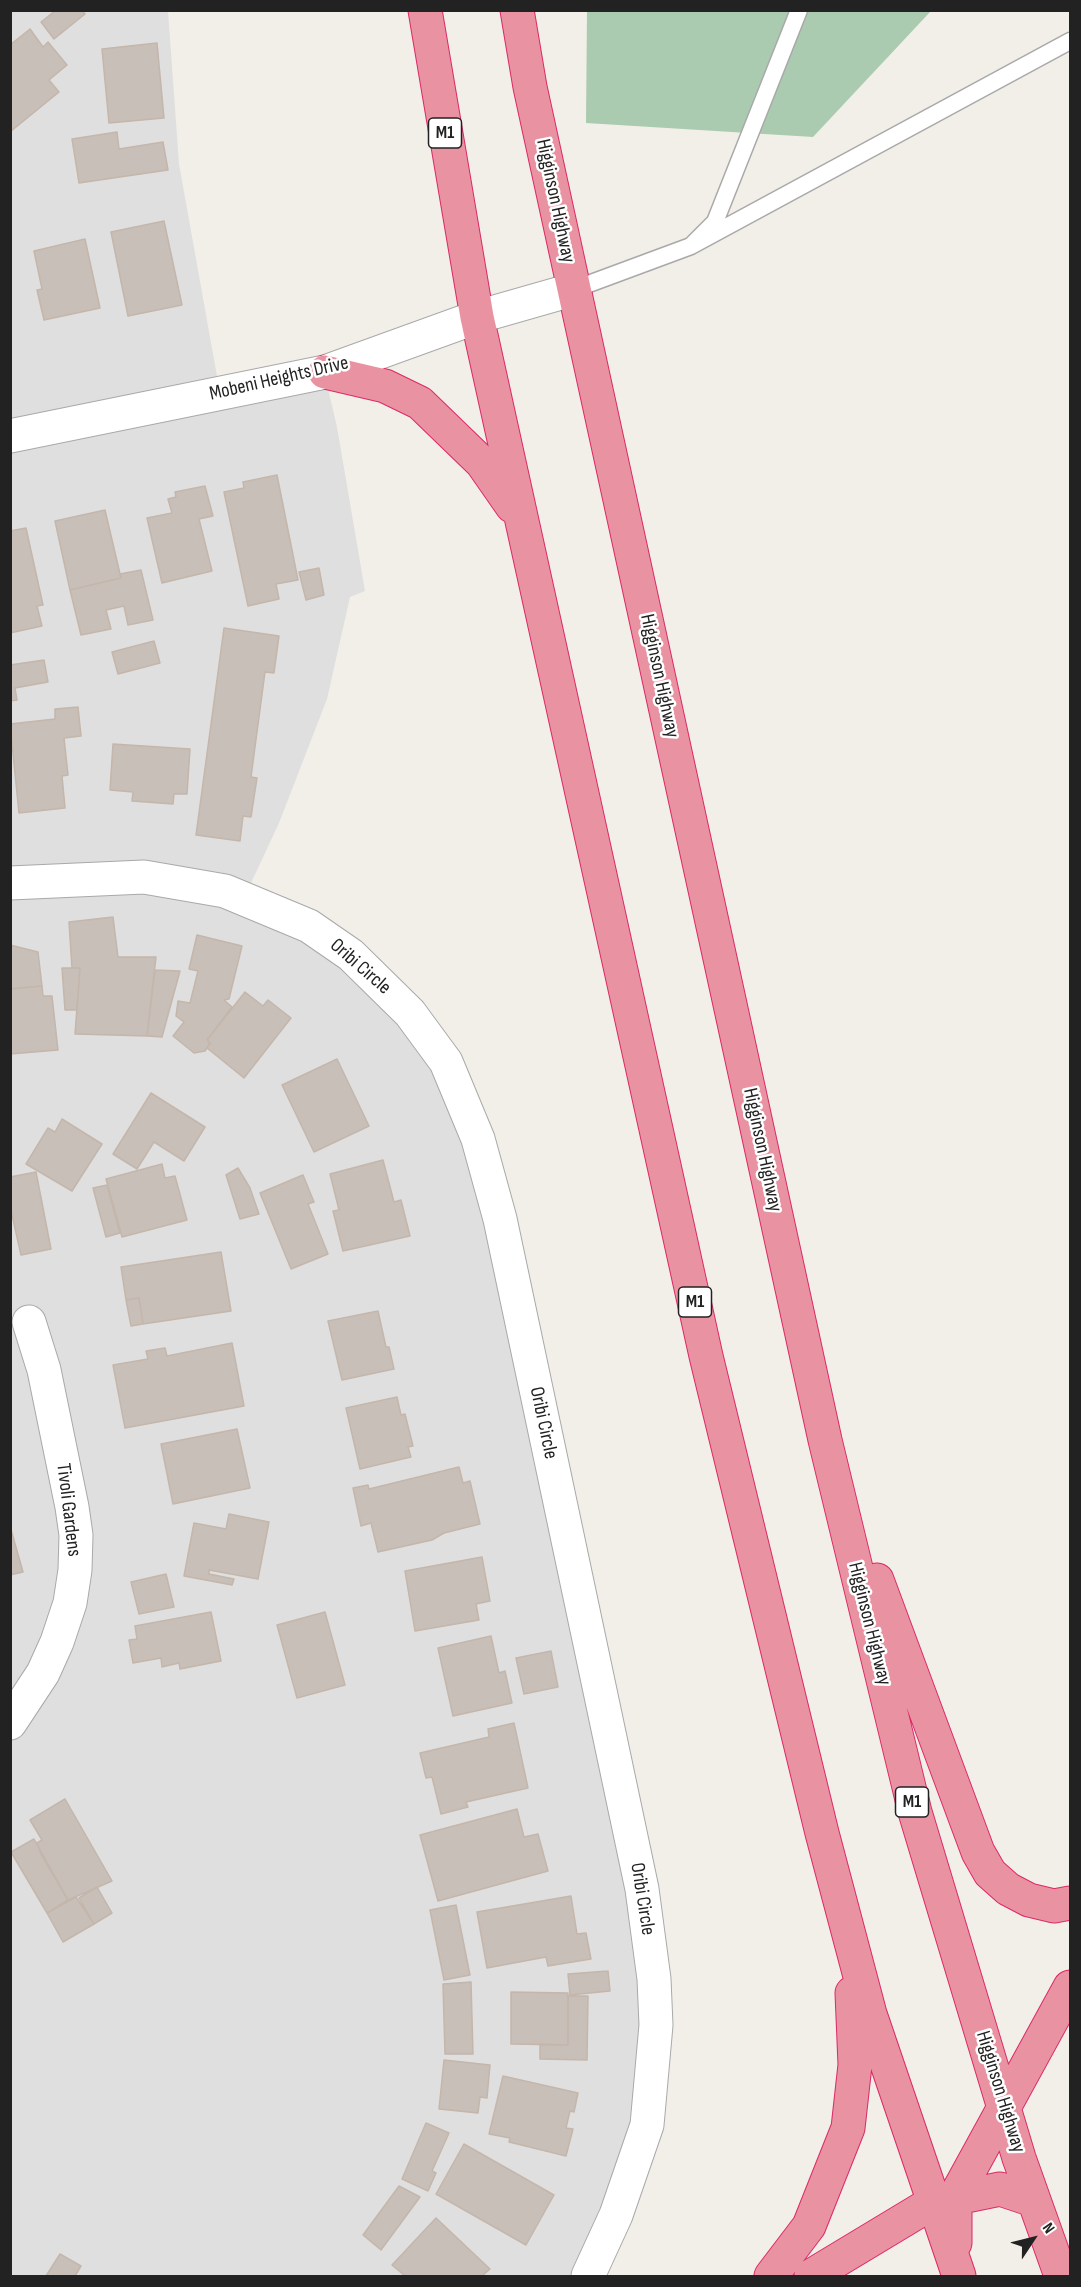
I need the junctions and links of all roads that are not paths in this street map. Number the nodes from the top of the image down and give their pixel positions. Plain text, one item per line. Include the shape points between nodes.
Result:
1 (425, 10) edge
2 (517, 10) edge
3 (798, 10) edge
4 (1071, 41) edge
5 (691, 246) junction
6 (575, 289) junction
7 (477, 317) junction
8 (325, 372) junction
9 (10, 436) edge
10 (520, 517) junction
11 (10, 883) edge
12 (29, 1322) dead end
13 (825, 1440) junction
14 (10, 1723) edge
15 (1071, 1903) edge
16 (849, 1933) junction
17 (1071, 1987) edge
18 (1005, 2106) junction
19 (944, 2200) junction
20 (1033, 2200) junction
21 (957, 2270) edge
22 (588, 2277) edge
23 (771, 2277) edge
24 (811, 2277) edge
25 (1061, 2277) edge

1 - 7 highway, M1
2 - 6 highway, Higginson Highway / M1
3 - 5 lane via 715,222
4 - 5 lane
5 - 6 lane
6 - 7 street, Mobeni Heights Drive
6 - 13 highway, Higginson Highway / M1
7 - 8 street, Mobeni Heights Drive
7 - 10 highway, M1
8 - 9 street, Mobeni Heights Drive
8 - 10 highway via 385,386 420,403 482,463
10 - 16 highway, M1 via 706,1356
11 - 22 street, Oribi Circle via 144,877 225,891 309,926 351,955 410,1013 446,1062 478,1139 500,1219 642,1889 654,1979 656,2025 647,2126 616,2215
12 - 14 street, Tivoli Gardens via 44,1370 72,1508 75,1570 70,1603 57,1642 43,1674
13 - 15 highway via 978,1852 990,1873 1008,1889 1029,1900 1054,1906
13 - 18 highway, Higginson Highway / M1 via 915,1812
16 - 19 highway, M1 via 870,2014
16 - 23 highway via 855,2065 848,2128 809,2226
17 - 18 highway
18 - 19 highway
18 - 20 highway, Higginson Highway / M1
19 - 20 highway via 1000,2189
19 - 21 highway
19 - 24 highway
20 - 25 highway, Higginson Highway / M1

